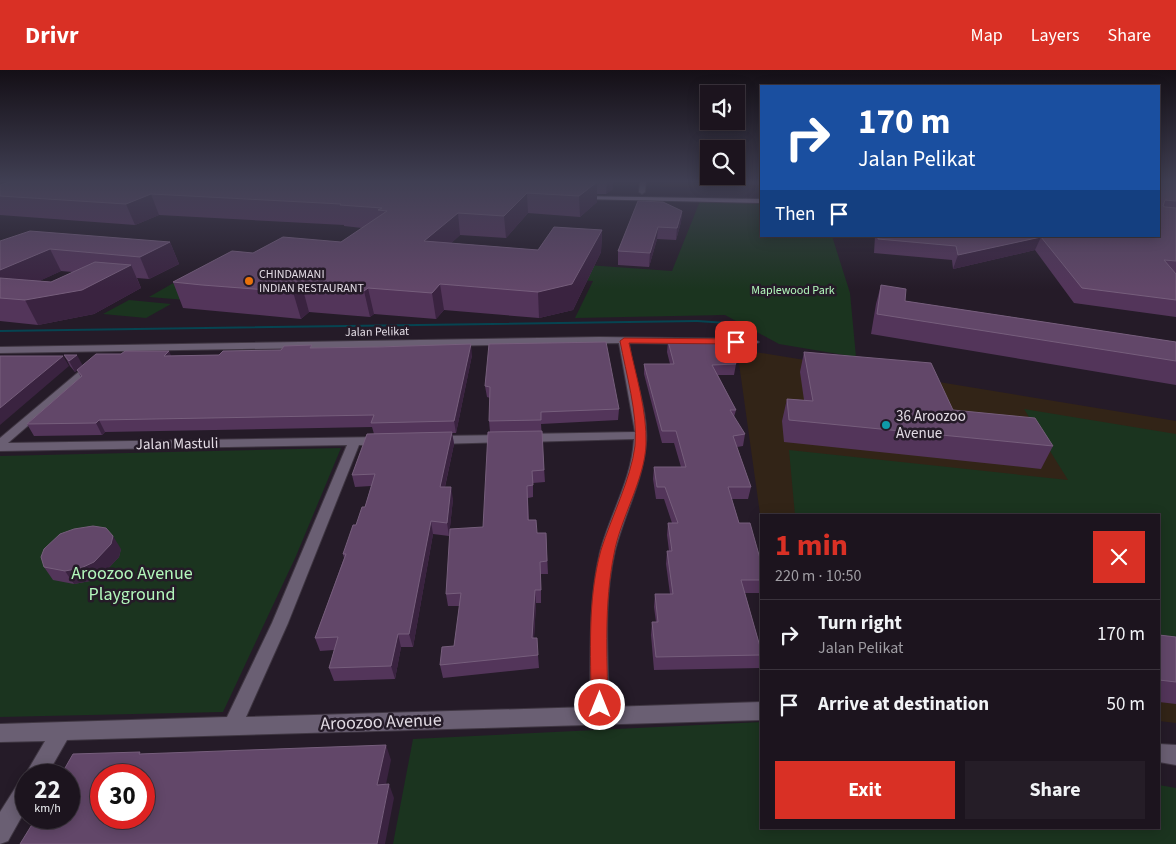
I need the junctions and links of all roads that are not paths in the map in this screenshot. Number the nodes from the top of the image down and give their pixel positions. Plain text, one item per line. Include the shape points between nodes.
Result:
1 (624, 341) junction
2 (754, 342) dead end
3 (113, 348) junction
4 (0, 350) edge
5 (641, 435) junction
6 (424, 440) edge
7 (394, 441) edge
8 (354, 442) junction
9 (0, 446) edge
10 (760, 711) edge
11 (600, 716) junction
12 (233, 726) junction
13 (62, 731) junction
14 (0, 733) edge
15 (1160, 753) edge
16 (1176, 755) edge
17 (42, 764) edge
18 (15, 808) edge
19 (0, 833) edge

1 - 2 street, Jalan Pelikat
1 - 3 street, Jalan Pelikat
1 - 5 street
3 - 4 street, Jalan Pelikat
3 - 9 street, Jalan Mastuli
5 - 6 street
5 - 11 street via 636,467 607,552 599,611
7 - 8 street, Jalan Mastuli
8 - 9 street, Jalan Mastuli
8 - 12 street via 280,623
10 - 11 street, Aroozoo Avenue
11 - 12 street, Aroozoo Avenue
12 - 13 street, Aroozoo Avenue
13 - 14 street, Aroozoo Avenue
13 - 17 street
15 - 16 street
18 - 19 street

